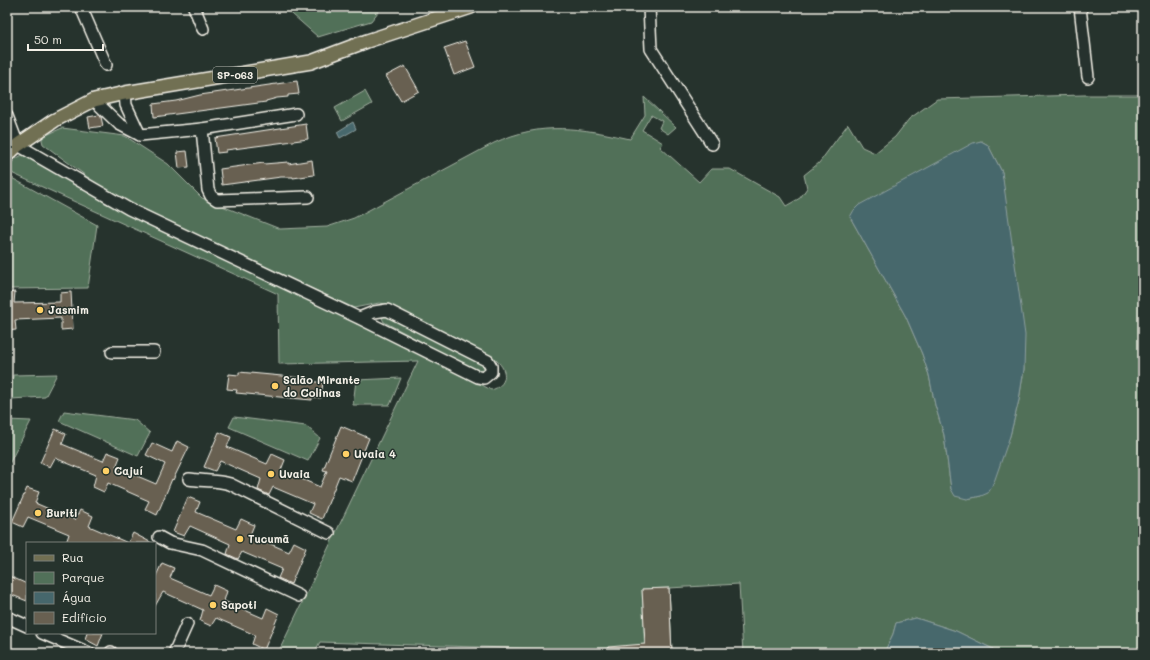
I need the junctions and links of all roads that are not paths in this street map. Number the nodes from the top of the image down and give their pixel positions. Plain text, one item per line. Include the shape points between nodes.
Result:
1 (81, 7) edge
2 (194, 7) edge
3 (471, 7) edge
4 (649, 7) edge
5 (1080, 7) edge
6 (203, 29) dead end
7 (106, 65) dead end
8 (1088, 78) dead end
9 (125, 93) junction
10 (94, 100) junction
11 (296, 114) dead end
12 (7, 116) edge
13 (202, 128) junction
14 (140, 135) junction
15 (18, 144) junction
16 (712, 144) dead end
17 (7, 155) edge
18 (308, 197) dead end
19 (359, 318) junction
20 (112, 352) dead end
21 (154, 352) dead end
22 (189, 479) dead end
23 (329, 533) dead end
24 (160, 537) dead end
25 (299, 596) dead end
26 (7, 617) edge
27 (187, 624) dead end
28 (26, 626) edge
29 (44, 634) edge
30 (89, 653) edge
31 (174, 653) edge

1 - 7 street
2 - 6 street
3 - 9 main road, SP-063 via 311,62
4 - 16 street via 651,49
5 - 8 street
9 - 10 main road, SP-063
9 - 14 street via 126,105
10 - 14 street via 119,124
10 - 15 main road, SP-063 via 55,120
11 - 13 street
12 - 15 street
13 - 14 street
13 - 18 street via 208,190 217,200
15 - 17 main road, SP-063
15 - 19 street via 129,209
19 - 19 street via 478,377 486,377 491,372 488,361 387,310
20 - 21 street
22 - 23 street via 230,484
24 - 25 street via 170,543 202,550
26 - 28 street
27 - 31 street
29 - 30 street

